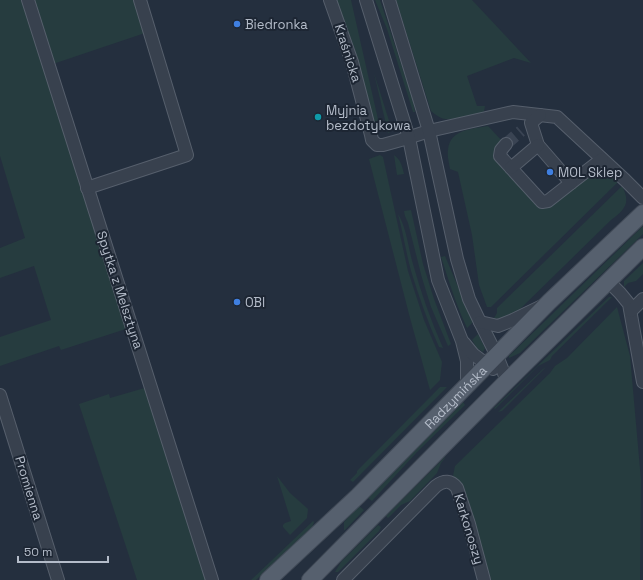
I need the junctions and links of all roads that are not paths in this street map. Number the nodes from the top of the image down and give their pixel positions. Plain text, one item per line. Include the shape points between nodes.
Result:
1 (28, 0) edge
2 (140, 0) edge
3 (330, 0) edge
4 (366, 0) edge
5 (389, 0) edge
6 (536, 119) junction
7 (430, 131) junction
8 (521, 131) tunnel mouth
9 (409, 138) junction
10 (506, 144) tunnel mouth
11 (538, 145) junction
12 (602, 159) junction
13 (511, 168) junction
14 (571, 182) junction
15 (87, 188) junction
16 (643, 198) edge
17 (643, 213) edge
18 (643, 247) edge
19 (608, 281) junction
20 (643, 299) edge
21 (549, 302) junction
22 (631, 311) junction
23 (480, 322) junction
24 (462, 341) junction
25 (492, 360) junction
26 (507, 381) junction
27 (643, 382) edge
28 (467, 386) junction
29 (0, 395) edge
30 (58, 580) edge
31 (212, 580) edge
32 (268, 580) edge
33 (310, 580) edge
34 (343, 580) edge
35 (484, 580) edge

1 - 15 street, Spytka z Melsztyna
2 - 15 street via 187,155
3 - 9 street, Kraśnicka via 352,62 372,140 378,145 383,145
4 - 9 street
5 - 7 street
6 - 7 street, Kraśnicka via 513,112
6 - 8 street
6 - 11 street
6 - 12 street, Kraśnicka via 557,117
7 - 9 street, Kraśnicka
7 - 23 street via 457,260 469,299
9 - 24 street via 438,280
10 - 13 street via 500,156
11 - 13 street
11 - 14 street
12 - 14 street
12 - 16 street, Kraśnicka
13 - 14 street via 542,202 548,201
15 - 31 street, Spytka z Melsztyna
17 - 21 main road, Radzymińska
18 - 19 main road, Radzymińska
19 - 22 street via 626,300
19 - 26 main road, Radzymińska
20 - 22 street
21 - 23 street via 498,326
21 - 25 main road, Radzymińska
22 - 27 street
23 - 25 street
24 - 25 street via 473,354
24 - 28 street
25 - 26 street
25 - 28 main road, Radzymińska
26 - 33 main road, Radzymińska
28 - 32 main road, Radzymińska via 358,496
29 - 30 street, Promienna
34 - 35 street, Karkonoszy via 441,482 448,482 457,488

